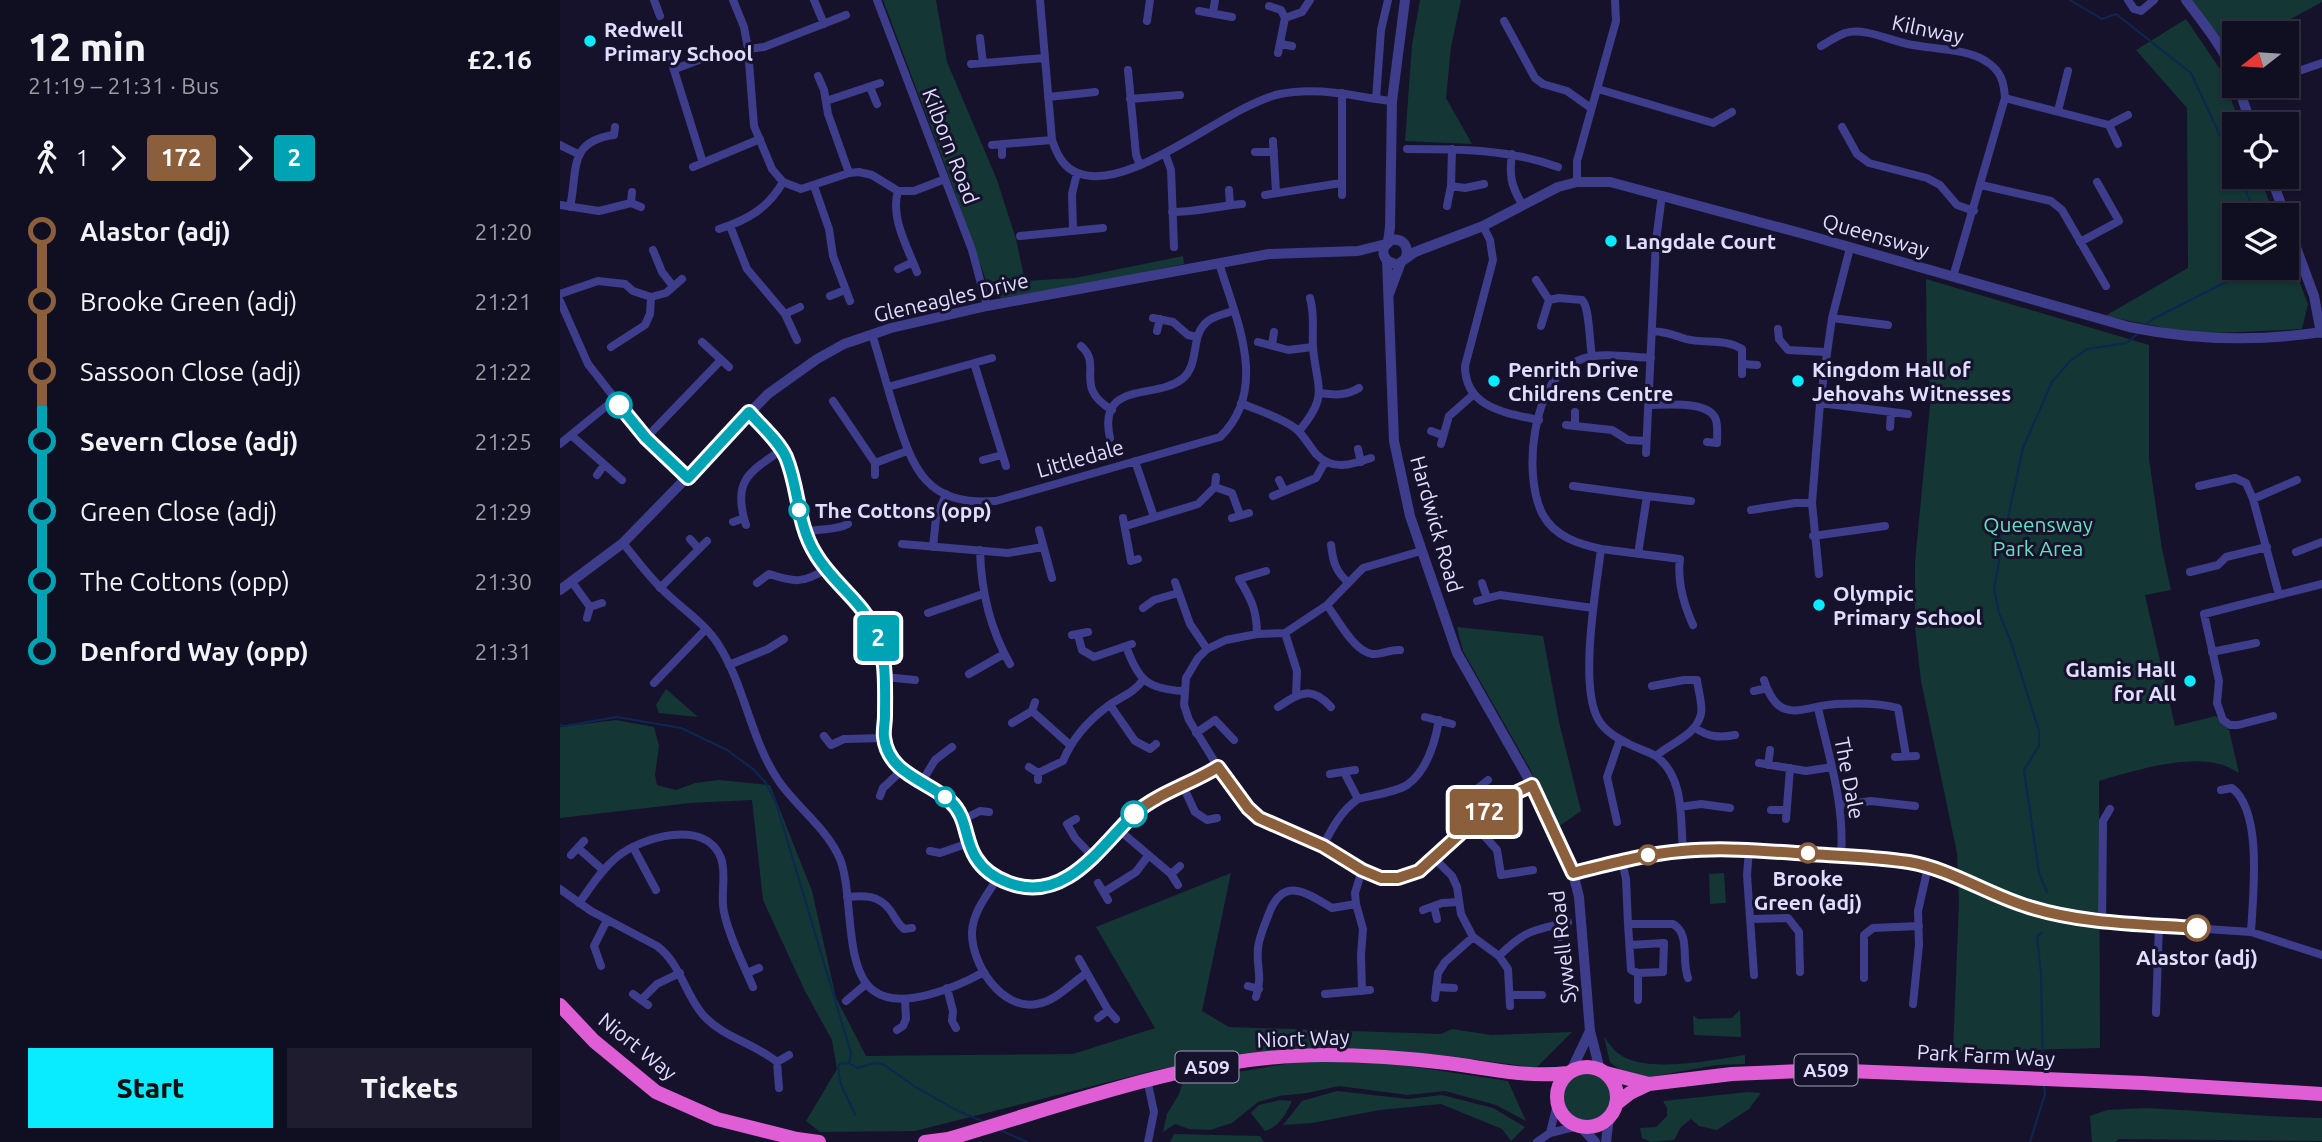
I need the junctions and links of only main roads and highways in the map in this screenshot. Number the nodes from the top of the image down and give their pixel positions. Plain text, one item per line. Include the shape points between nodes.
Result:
1 (560, 1005) edge
2 (1603, 1071) junction
3 (1569, 1072) junction
4 (1524, 1075) junction
5 (1648, 1084) junction
6 (2322, 1094) edge
7 (1557, 1103) junction
8 (1613, 1110) junction
9 (818, 1142) edge
10 (925, 1142) edge

1 - 9 highway, Niort Way via 594,1041 656,1092 717,1119
2 - 3 highway via 1588,1066
2 - 5 highway, Park Farm Way / A509
2 - 8 highway via 1615,1087
3 - 4 highway, Niort Way / A509
3 - 7 highway via 1558,1086
4 - 7 highway, Niort Way / A509
4 - 10 highway, Niort Way / A509 via 1437,1062 1325,1055 1264,1058 1147,1079
5 - 6 highway, Park Farm Way / A509 via 1824,1070
5 - 8 highway, Park Farm Way / A509 via 1630,1093
7 - 8 highway via 1564,1117 1579,1126 1596,1125

